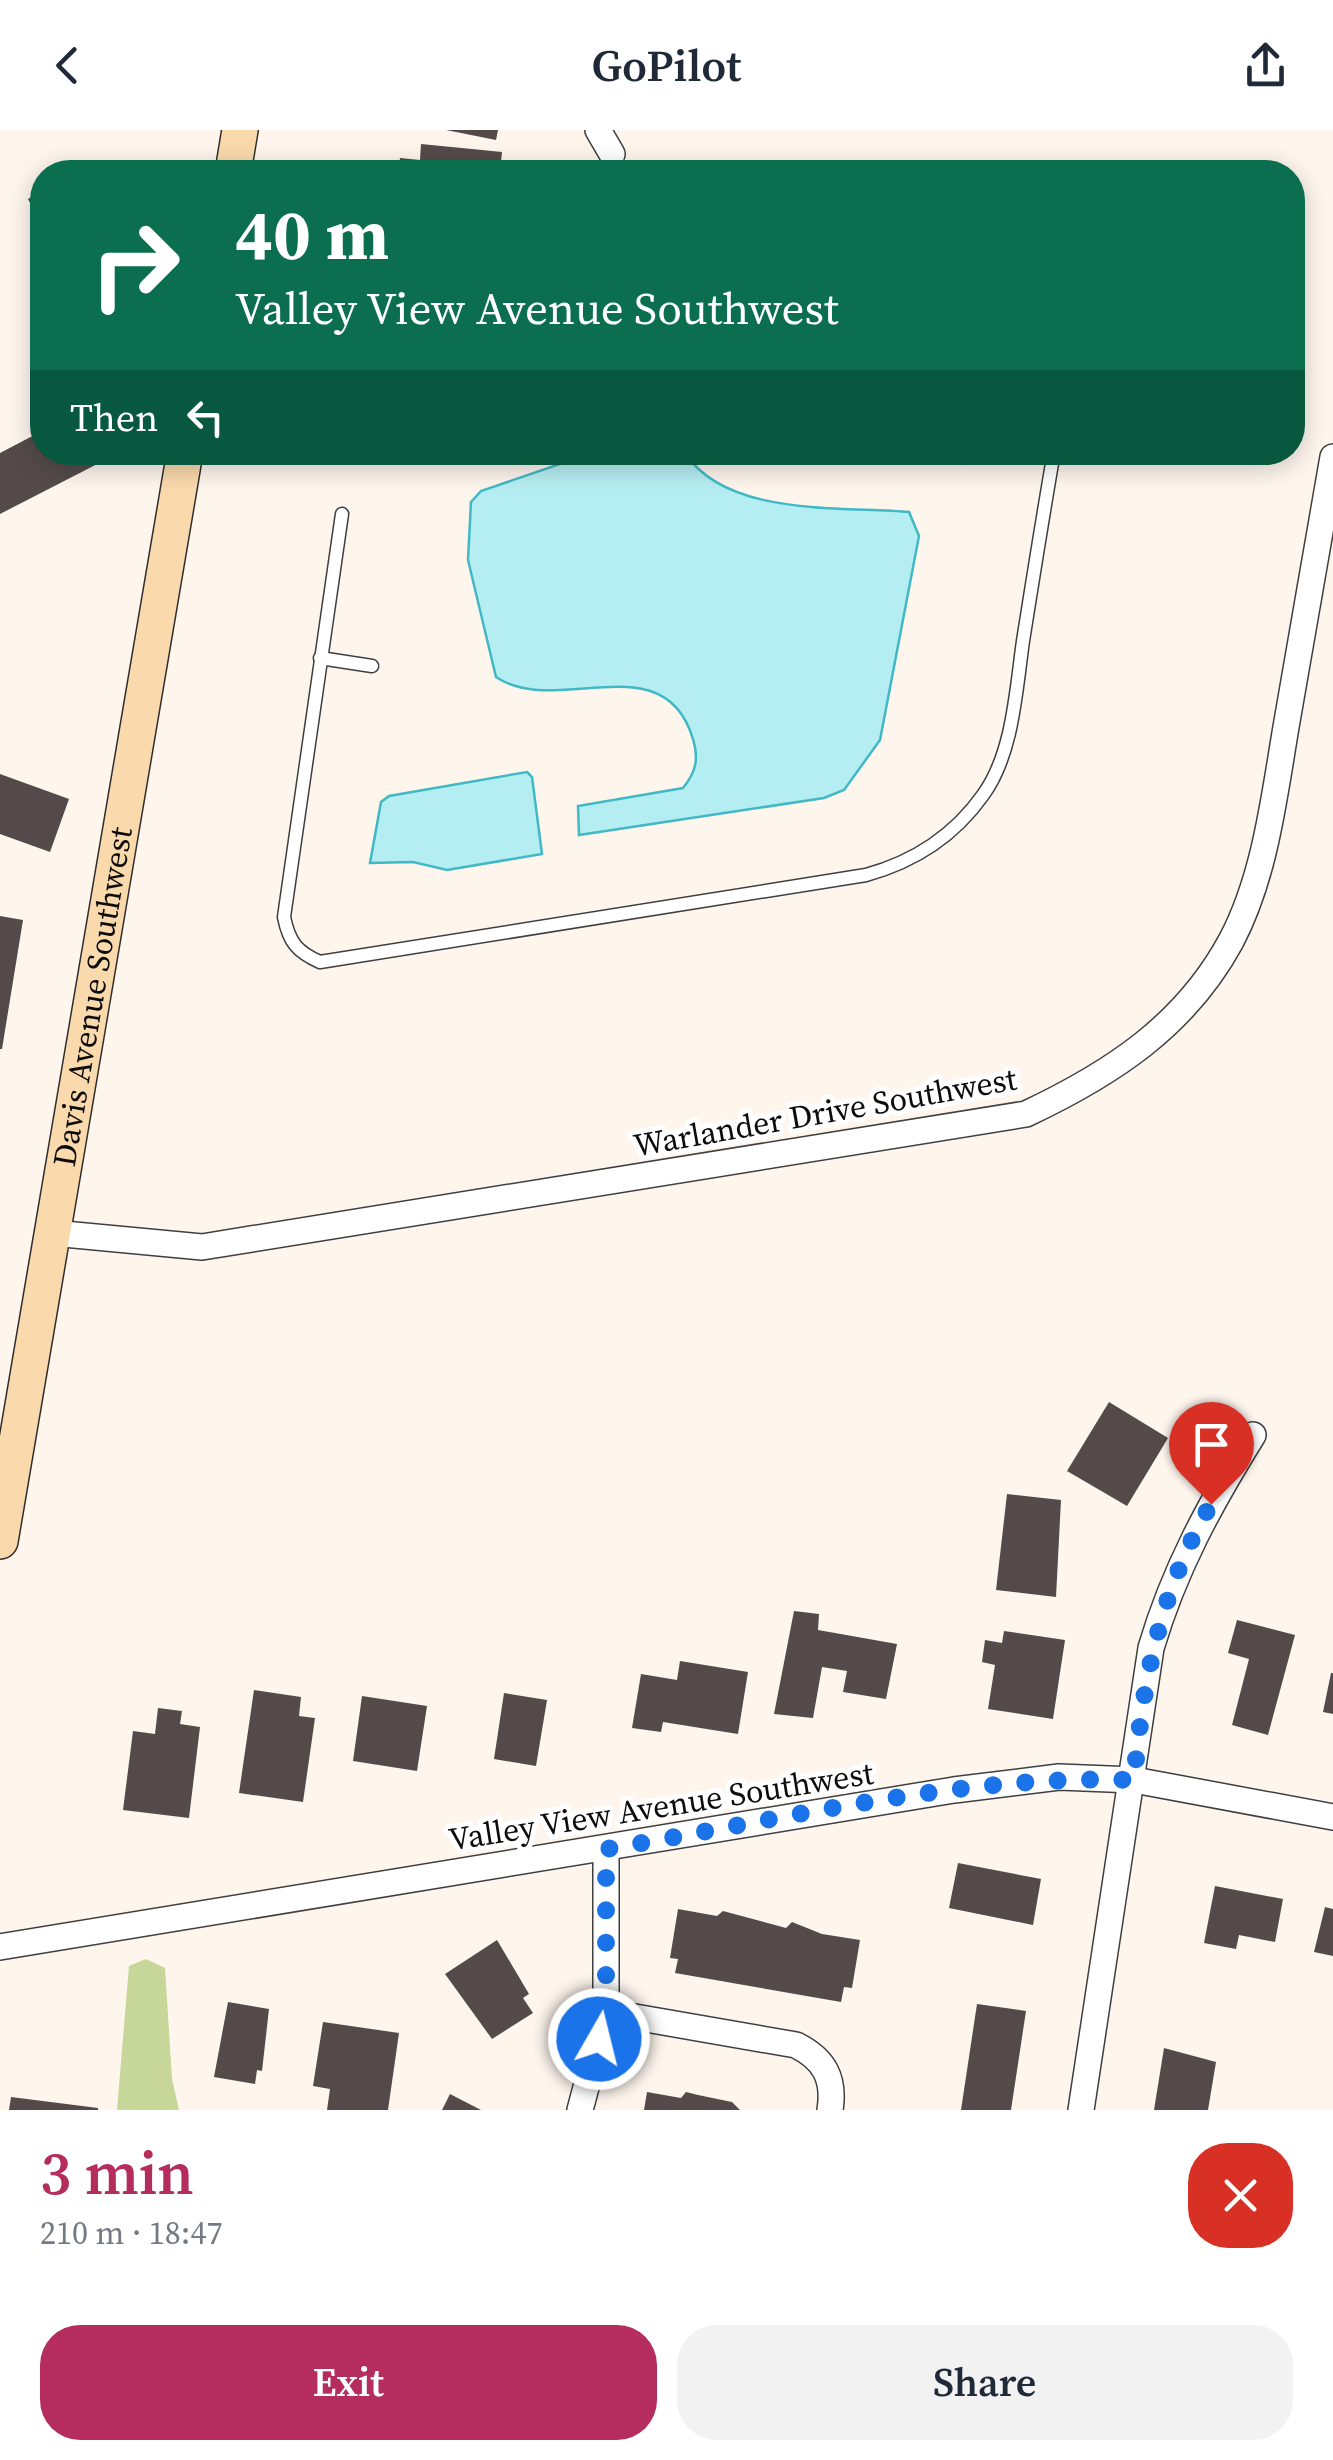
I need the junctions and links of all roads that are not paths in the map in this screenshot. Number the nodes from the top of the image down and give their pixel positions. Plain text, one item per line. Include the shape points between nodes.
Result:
1 (240, 130) edge
2 (598, 130) edge
3 (235, 160) edge
4 (606, 160) edge
5 (1333, 457) edge
6 (182, 465) edge
7 (1052, 465) edge
8 (342, 514) dead end
9 (320, 658) junction
10 (372, 666) dead end
11 (53, 1233) junction
12 (1253, 1435) dead end
13 (0, 1541) edge
14 (1134, 1780) junction
15 (1333, 1817) edge
16 (606, 1849) junction
17 (0, 1947) edge
18 (606, 2012) junction
19 (580, 2110) edge
20 (830, 2110) edge
21 (1081, 2110) edge

1 - 3 street
2 - 4 street
5 - 11 street, Warlander Drive Southwest via 1268,835 1232,939 1200,988 1156,1035 1096,1081 1026,1114 238,1242 186,1246
6 - 11 street, Davis Avenue Southwest
7 - 9 lane via 1012,716 999,760 986,792 966,816 934,846 897,867 320,962 288,939 284,918
8 - 9 lane
9 - 10 lane
11 - 13 street, Davis Avenue Southwest
12 - 14 street via 1169,1587 1151,1648
14 - 15 street, Valley View Avenue Southwest
14 - 16 street, Valley View Avenue Southwest via 1059,1778 954,1790
14 - 21 street
16 - 17 street, Valley View Avenue Southwest
16 - 18 street
18 - 19 street
18 - 20 street via 796,2044 817,2056 828,2074

